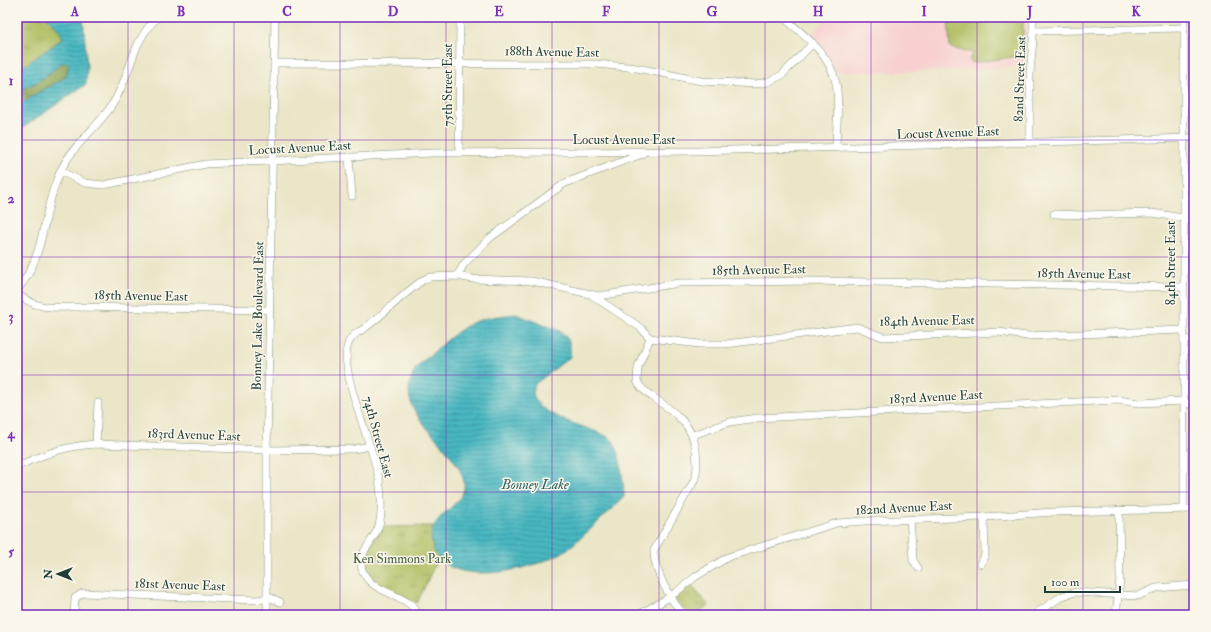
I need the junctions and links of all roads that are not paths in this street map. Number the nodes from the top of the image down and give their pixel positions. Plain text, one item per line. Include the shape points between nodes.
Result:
1 (158, 17) edge
2 (275, 17) edge
3 (460, 17) edge
4 (783, 17) edge
5 (1033, 17) edge
6 (1184, 17) edge
7 (1184, 28) junction
8 (1034, 31) junction
9 (813, 43) junction
10 (274, 62) junction
11 (460, 64) junction
12 (1185, 138) junction
13 (1194, 138) edge
14 (1030, 142) junction
15 (836, 148) junction
16 (459, 152) junction
17 (647, 152) junction
18 (349, 158) junction
19 (272, 161) junction
20 (60, 171) junction
21 (352, 196) dead end
22 (1054, 214) dead end
23 (1183, 218) junction
24 (1184, 244) junction
25 (1194, 244) edge
26 (457, 276) junction
27 (1183, 288) junction
28 (17, 290) edge
29 (17, 293) edge
30 (592, 295) junction
31 (270, 310) junction
32 (1184, 330) junction
33 (358, 332) joint
34 (650, 338) junction
35 (1184, 340) junction
36 (1194, 340) edge
37 (1184, 402) junction
38 (98, 403) dead end
39 (1194, 404) edge
40 (693, 435) junction
41 (96, 444) junction
42 (370, 446) junction
43 (267, 450) junction
44 (20, 464) dead end
45 (1184, 509) junction
46 (1194, 509) edge
47 (1119, 510) junction
48 (984, 517) junction
49 (910, 519) junction
50 (981, 564) dead end
51 (918, 568) dead end
52 (1194, 585) edge
53 (1119, 595) junction
54 (267, 596) junction
55 (670, 597) junction
56 (280, 602) dead end
57 (1116, 612) edge
58 (74, 615) edge
59 (267, 615) edge
60 (418, 615) edge
61 (638, 615) edge
62 (685, 615) edge
63 (1034, 615) edge

1 - 20 street via 146,29 138,43 112,104 73,149
2 - 10 street, Bonney Lake Boulevard East
3 - 11 street, 75th Street East
4 - 9 street
5 - 8 street, 82nd Street East
6 - 7 street, 84th Street East
7 - 8 street
7 - 12 street, 84th Street East
8 - 14 street, 82nd Street East via 1030,69
9 - 11 street, 188th Avenue East via 782,75 768,82 756,84 701,82 637,68 610,65
9 - 15 street via 830,67 836,85
10 - 11 street, 188th Avenue East
10 - 19 street, Bonney Lake Boulevard East
11 - 16 street, 75th Street East
12 - 13 street, Locust Avenue East
12 - 14 street, Locust Avenue East
12 - 23 street, 84th Street East
14 - 15 street, Locust Avenue East
15 - 17 street, Locust Avenue East
16 - 17 street, Locust Avenue East
16 - 18 street, Locust Avenue East
17 - 26 street via 565,183 490,238 464,264
18 - 19 street, Locust Avenue East
18 - 21 street
19 - 20 street, Locust Avenue East via 196,165 104,185 85,183
19 - 31 street, Bonney Lake Boulevard East
20 - 28 street via 31,270
22 - 23 street via 1152,213
23 - 24 street, 84th Street East
24 - 25 street
24 - 27 street, 84th Street East
26 - 30 street, 185th Avenue East via 532,281
26 - 33 street, 185th Avenue East via 430,277 423,280 383,315
27 - 30 street, 185th Avenue East via 809,281 679,283
27 - 32 street, 84th Street East
29 - 31 street, 185th Avenue East via 35,305 50,308
30 - 34 street via 641,328
31 - 43 street, Bonney Lake Boulevard East
32 - 34 street, 184th Avenue East via 1027,336 999,332 883,337 857,327 726,344 699,344
32 - 35 street, 84th Street East
33 - 42 street, 74th Street East via 348,343 346,361
34 - 40 street via 638,368 638,384 681,419
35 - 36 street
35 - 37 street, 84th Street East
37 - 39 street, 183rd Avenue East
37 - 40 street, 183rd Avenue East via 1139,403 1118,400 757,418 730,422
37 - 45 street, 84th Street East
38 - 41 street
40 - 55 street via 697,458 696,476 654,550 658,569
41 - 43 street, 183rd Avenue East
41 - 44 street, 183rd Avenue East via 62,448
42 - 43 street, 183rd Avenue East via 354,449
42 - 60 street, 74th Street East via 378,478 380,518 375,535 362,556 362,568 370,582 414,607
43 - 54 street, Bonney Lake Boulevard East
45 - 46 street, 182nd Avenue East
45 - 47 street, 182nd Avenue East
47 - 48 street, 182nd Avenue East
47 - 53 street
48 - 49 street, 182nd Avenue East
48 - 50 street via 985,554
49 - 51 street via 913,560
49 - 55 street, 182nd Avenue East via 837,523 728,557 695,577
52 - 53 street via 1156,588 1138,596
53 - 57 street
53 - 63 street via 1083,592 1069,594 1058,598
54 - 56 street
54 - 58 street, 181st Avenue East via 265,599 257,600 92,594 76,596
54 - 59 street, Bonney Lake Boulevard East
55 - 61 street, 182nd Avenue East
55 - 62 street

